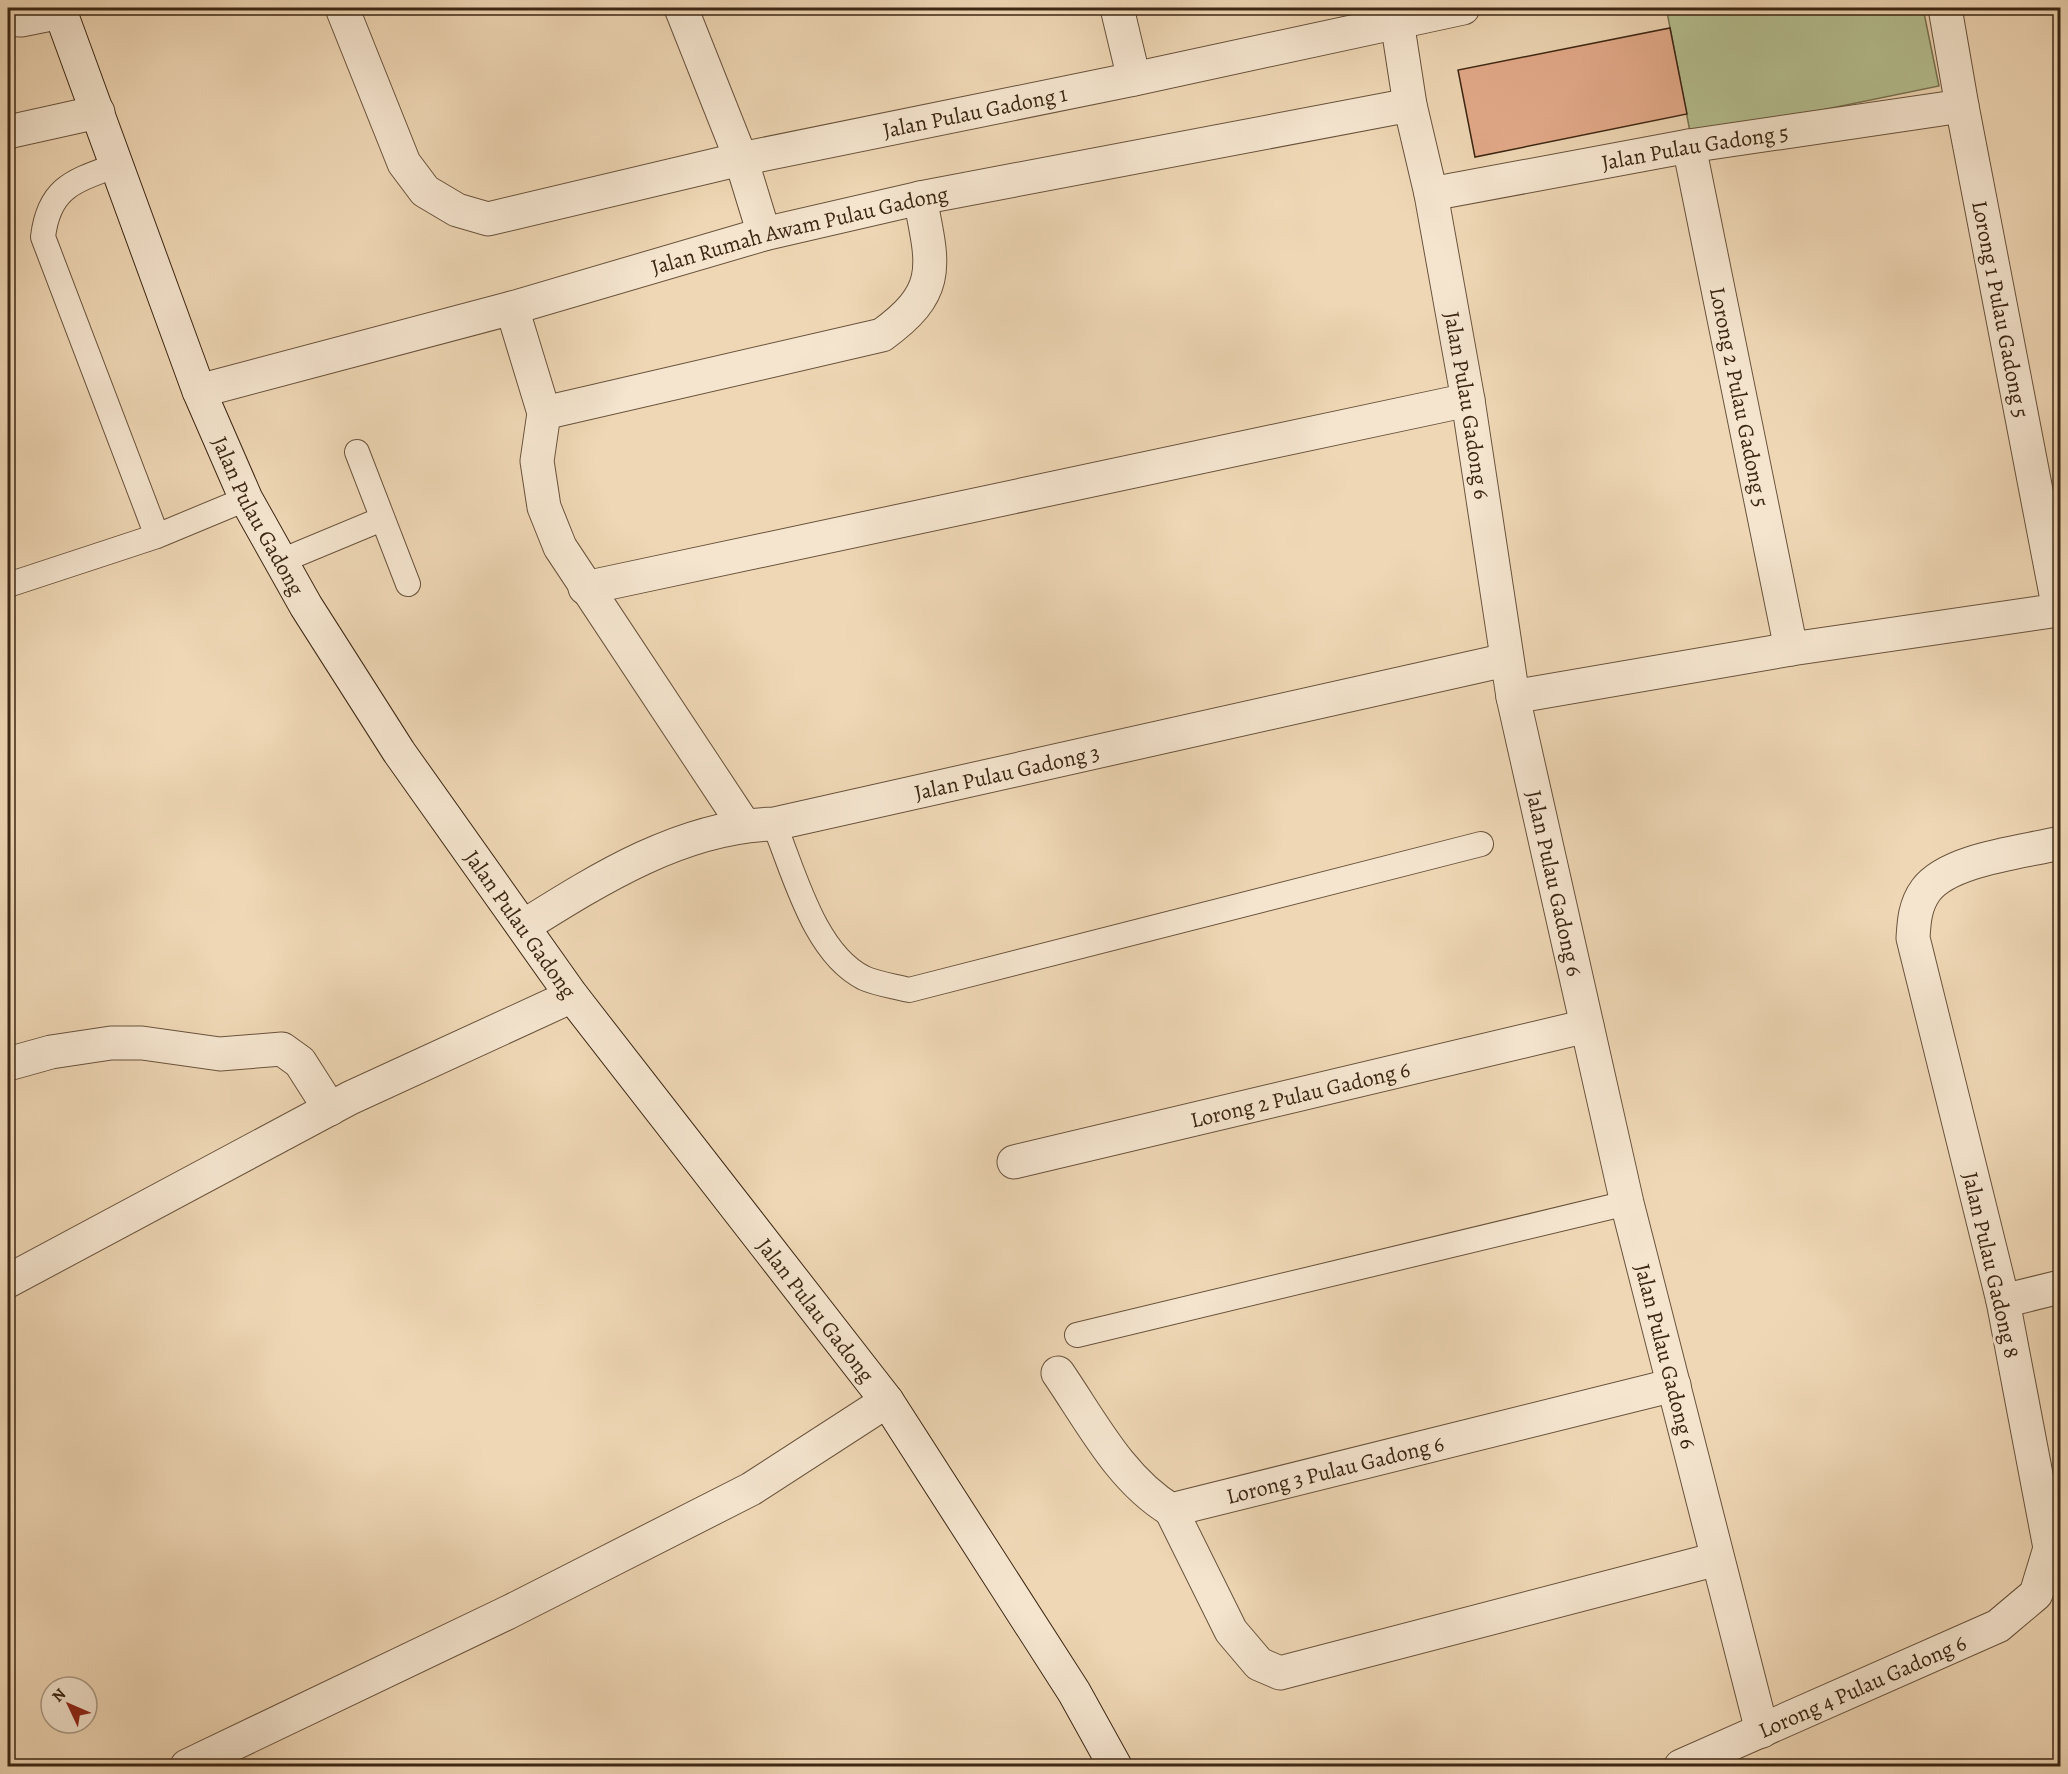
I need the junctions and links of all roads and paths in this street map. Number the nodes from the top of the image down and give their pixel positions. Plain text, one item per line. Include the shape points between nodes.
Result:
1 (342, 8) edge
2 (681, 8) edge
3 (1117, 8) edge
4 (1463, 8) edge
5 (1945, 8) edge
6 (60, 10) edge
7 (1396, 15) edge
8 (8, 19) edge
9 (1134, 79) junction
10 (1410, 105) junction
11 (1962, 106) junction
12 (98, 112) junction
13 (8, 132) edge
14 (1689, 146) junction
15 (741, 159) junction
16 (117, 165) junction
17 (1431, 194) junction
18 (920, 198) junction
19 (764, 234) junction
20 (512, 308) junction
21 (199, 391) junction
22 (1468, 400) junction
23 (544, 413) junction
24 (357, 453) dead end
25 (246, 499) junction
26 (382, 519) junction
27 (157, 536) junction
28 (281, 561) junction
29 (408, 584) dead end
30 (8, 585) edge
31 (585, 588) junction
32 (2059, 610) edge
33 (1791, 649) junction
34 (1506, 660) junction
35 (1513, 697) junction
36 (759, 824) junction
37 (2061, 843) edge
38 (1481, 844) dead end
39 (524, 926) junction
40 (572, 996) junction
41 (1587, 1026) junction
42 (8, 1064) edge
43 (330, 1109) junction
44 (1014, 1162) dead end
45 (1627, 1203) junction
46 (8, 1281) edge
47 (2061, 1287) edge
48 (2003, 1301) junction
49 (1077, 1335) dead end
50 (1058, 1373) dead end
51 (1674, 1385) junction
52 (887, 1401) junction
53 (1171, 1510) junction
54 (1717, 1559) junction
55 (2036, 1594) joint
56 (1762, 1731) junction
57 (187, 1767) edge
58 (1115, 1767) edge
59 (1681, 1767) edge

1 - 15 street, Jalan Pulau Gadong 1 via 404,163 425,191 457,210 488,219
2 - 15 street
3 - 9 street
4 - 7 street, Jalan Pulau Gadong 1
5 - 11 street, Lorong 1 Pulau Gadong 5
6 - 8 street via 21,20
6 - 12 street, Jalan Pulau Gadong
7 - 9 street, Jalan Pulau Gadong 1
7 - 10 street, Jalan Pulau Gadong 6
9 - 15 street, Jalan Pulau Gadong 1
10 - 17 street, Jalan Pulau Gadong 6
10 - 18 street, Jalan Rumah Awam Pulau Gadong
11 - 14 street, Jalan Pulau Gadong 5
11 - 32 street, Lorong 1 Pulau Gadong 5
12 - 13 street
12 - 16 street, Jalan Pulau Gadong
14 - 17 street, Jalan Pulau Gadong 5
14 - 33 street, Lorong 2 Pulau Gadong 5
15 - 19 street
16 - 21 street, Jalan Pulau Gadong
16 - 27 lane via 79,179 61,191 46,215 43,237
17 - 22 street, Jalan Pulau Gadong 6
18 - 19 street, Jalan Rumah Awam Pulau Gadong
18 - 23 street via 932,260 925,293 907,317 882,335
19 - 20 street, Jalan Rumah Awam Pulau Gadong
20 - 21 street, Jalan Rumah Awam Pulau Gadong
20 - 23 street
21 - 25 street, Jalan Pulau Gadong
22 - 31 street
22 - 34 street, Jalan Pulau Gadong 6
23 - 31 street via 537,461 544,507 560,547
24 - 26 lane
25 - 27 lane
25 - 28 street, Jalan Pulau Gadong
26 - 28 lane
26 - 29 lane
27 - 30 lane
28 - 39 street, Jalan Pulau Gadong via 399,752
31 - 36 street
32 - 33 street
33 - 35 street
34 - 35 street, Jalan Pulau Gadong 6
34 - 36 street, Jalan Pulau Gadong 3
35 - 41 street, Jalan Pulau Gadong 6
36 - 38 lane via 821,938 843,963 864,978 909,990
36 - 39 street, Jalan Pulau Gadong 3 via 684,842 633,863
37 - 48 street, Jalan Pulau Gadong 8 via 1953,869 1927,889 1915,912 1913,939
39 - 40 street, Jalan Pulau Gadong
40 - 43 street
40 - 52 street, Jalan Pulau Gadong
41 - 44 street, Lorong 2 Pulau Gadong 6
41 - 45 street, Jalan Pulau Gadong 6
42 - 43 street via 51,1052 111,1043 141,1043 220,1054 282,1049 300,1062
43 - 46 street
45 - 49 lane
45 - 51 street, Jalan Pulau Gadong 6
47 - 48 street
48 - 55 street, Jalan Pulau Gadong 8 via 2050,1548
50 - 53 street via 1129,1477
51 - 53 street, Lorong 3 Pulau Gadong 6
51 - 54 street, Jalan Pulau Gadong 6
52 - 57 street via 751,1489 509,1612
52 - 58 street, Jalan Pulau Gadong via 1074,1692
53 - 54 street via 1231,1631 1259,1664 1280,1673
54 - 56 street, Jalan Pulau Gadong 6
55 - 56 street, Lorong 4 Pulau Gadong 6 via 1998,1626
56 - 59 street, Lorong 4 Pulau Gadong 6

